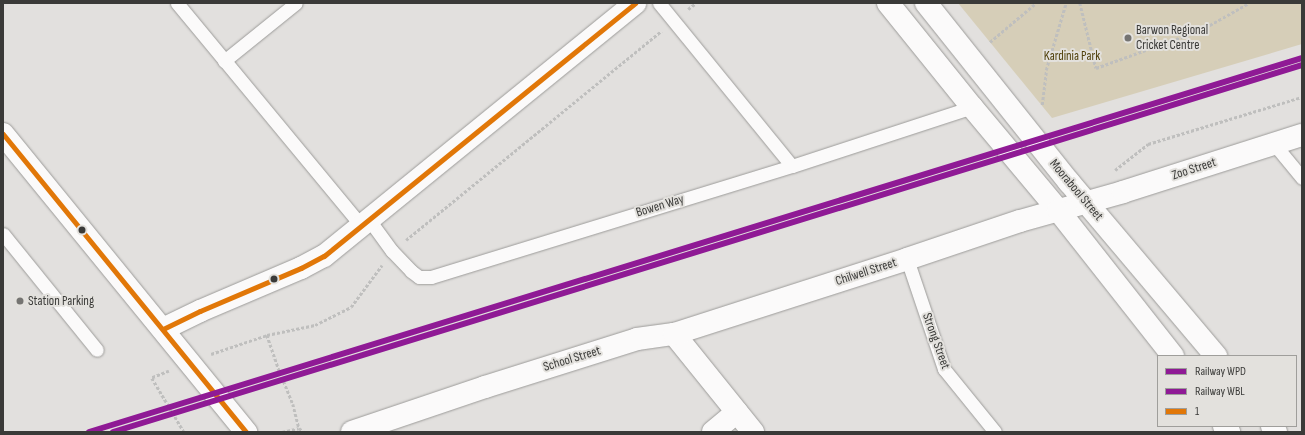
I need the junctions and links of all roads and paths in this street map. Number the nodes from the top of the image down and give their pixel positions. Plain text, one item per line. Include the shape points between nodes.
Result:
1 (177, 3) edge
2 (296, 3) edge
3 (659, 3) edge
4 (696, 3) edge
5 (888, 3) edge
6 (926, 3) edge
7 (1036, 3) edge
8 (1066, 3) edge
9 (1080, 3) edge
10 (1249, 3) edge
11 (632, 4) edge
12 (674, 21) junction
13 (990, 42) dead end
14 (224, 61) junction
15 (1302, 97) edge
16 (1042, 105) dead end
17 (972, 107) junction
18 (3, 134) edge
19 (1302, 135) edge
20 (1274, 144) junction
21 (792, 166) junction
22 (1114, 171) dead end
23 (1302, 178) edge
24 (1086, 202) junction
25 (1058, 210) junction
26 (366, 224) junction
27 (3, 234) edge
28 (392, 251) junction
29 (907, 259) junction
30 (163, 329) junction
31 (674, 334) junction
32 (267, 335) junction
33 (97, 350) dead end
34 (1172, 355) edge
35 (1215, 355) edge
36 (190, 362) junction
37 (152, 378) dead end
38 (737, 412) junction
39 (299, 428) junction
40 (184, 432) edge
41 (246, 432) edge
42 (282, 432) edge
43 (304, 432) edge
44 (352, 432) edge
45 (714, 432) edge
46 (753, 432) edge
47 (995, 432) edge

1 - 14 lane, Bowen Way
2 - 14 lane
3 - 12 lane
4 - 12 path
5 - 17 street, Moorabool Street
6 - 24 street, Moorabool Street
7 - 13 path
8 - 16 path via 1046,70
9 - 10 path via 1096,68 1201,30
11 - 26 street
12 - 21 lane
12 - 28 path
14 - 26 lane, Bowen Way
15 - 22 path via 1148,144
17 - 21 lane, Bowen Way
17 - 25 street, Moorabool Street
18 - 30 street
19 - 20 street, Zoo Street
20 - 23 lane
20 - 24 street, Zoo Street
21 - 28 lane, Bowen Way via 431,277 420,277
24 - 25 street, Zoo Street
24 - 35 street, Moorabool Street
25 - 29 street, Chilwell Street
25 - 34 street, Moorabool Street
26 - 28 lane, Bowen Way
26 - 30 street via 324,256 301,268
27 - 33 lane
28 - 32 path via 351,307 315,325
29 - 31 street, Chilwell Street
29 - 47 lane, Strong Street via 944,369
30 - 36 street
31 - 38 street
31 - 44 street, School Street via 629,341
32 - 36 path
32 - 39 path via 294,404
36 - 41 street
37 - 40 path
38 - 45 street
38 - 46 street
39 - 42 path
39 - 43 path

